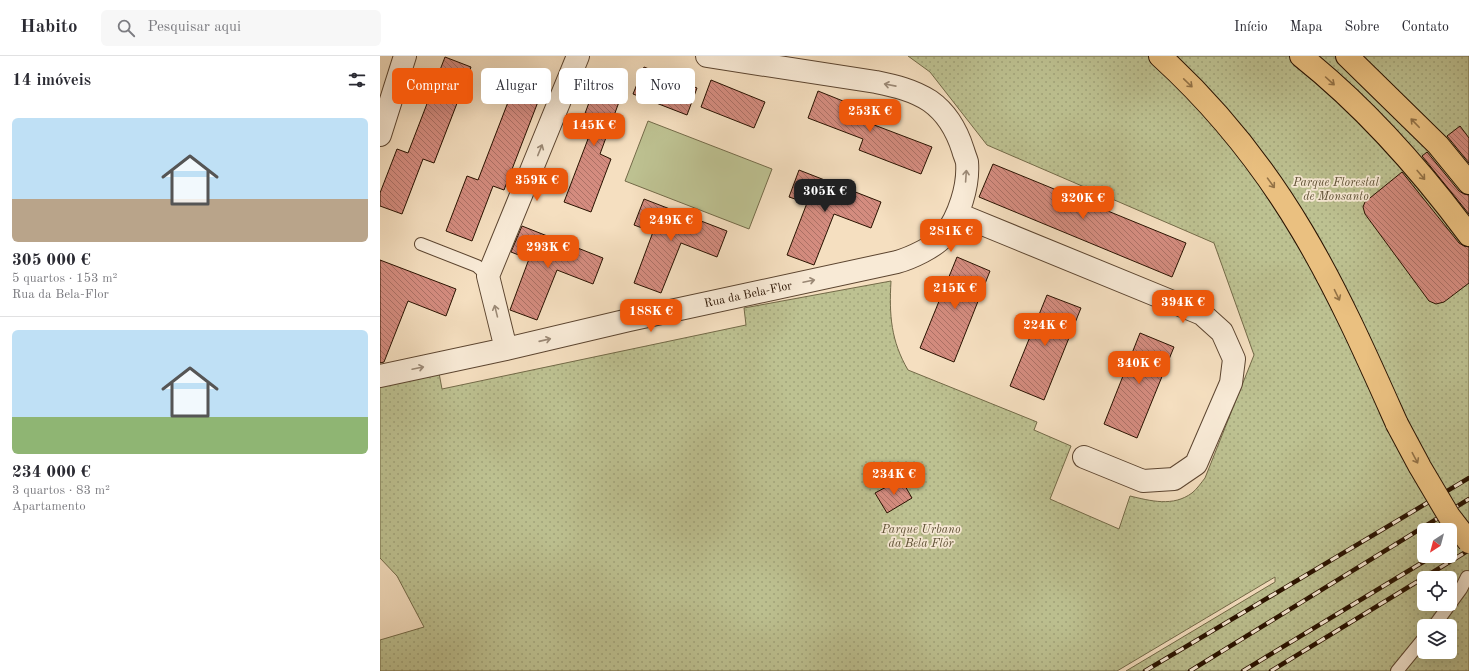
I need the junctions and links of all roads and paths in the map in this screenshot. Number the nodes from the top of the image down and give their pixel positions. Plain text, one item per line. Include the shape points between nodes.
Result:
1 (405, 56) edge
2 (578, 56) edge
3 (707, 56) edge
4 (1160, 56) edge
5 (1301, 56) edge
6 (1348, 56) edge
7 (380, 135) edge
8 (1469, 183) edge
9 (958, 214) junction
10 (1469, 235) edge
11 (421, 244) dead end
12 (488, 276) junction
13 (506, 349) junction
14 (380, 376) edge
15 (1084, 457) dead end
16 (1469, 542) edge
17 (1467, 578) dead end
18 (1439, 619) edge
19 (1417, 647) edge
20 (1397, 671) edge

1 - 7 street
12 -> 2 street
9 -> 3 street, Rua da Bela-Flor via 965,189 967,161 959,136 947,117 930,101 903,87
4 -> 16 highway, bridge via 1201,95 1230,129 1298,225 1328,277 1420,467 1449,516
5 -> 10 highway via 1377,125 1439,196
8 -> 6 highway via 1438,145
13 -> 9 street, Rua da Bela-Flor via 897,262 921,253 944,237
9 - 15 street via 1202,314 1222,332 1234,359 1231,383 1196,464 1174,479 1143,481
11 - 12 lane via 477,266
13 -> 12 street
14 -> 13 street, Rua da Bela-Flor
17 - 18 lane
19 - 20 lane

